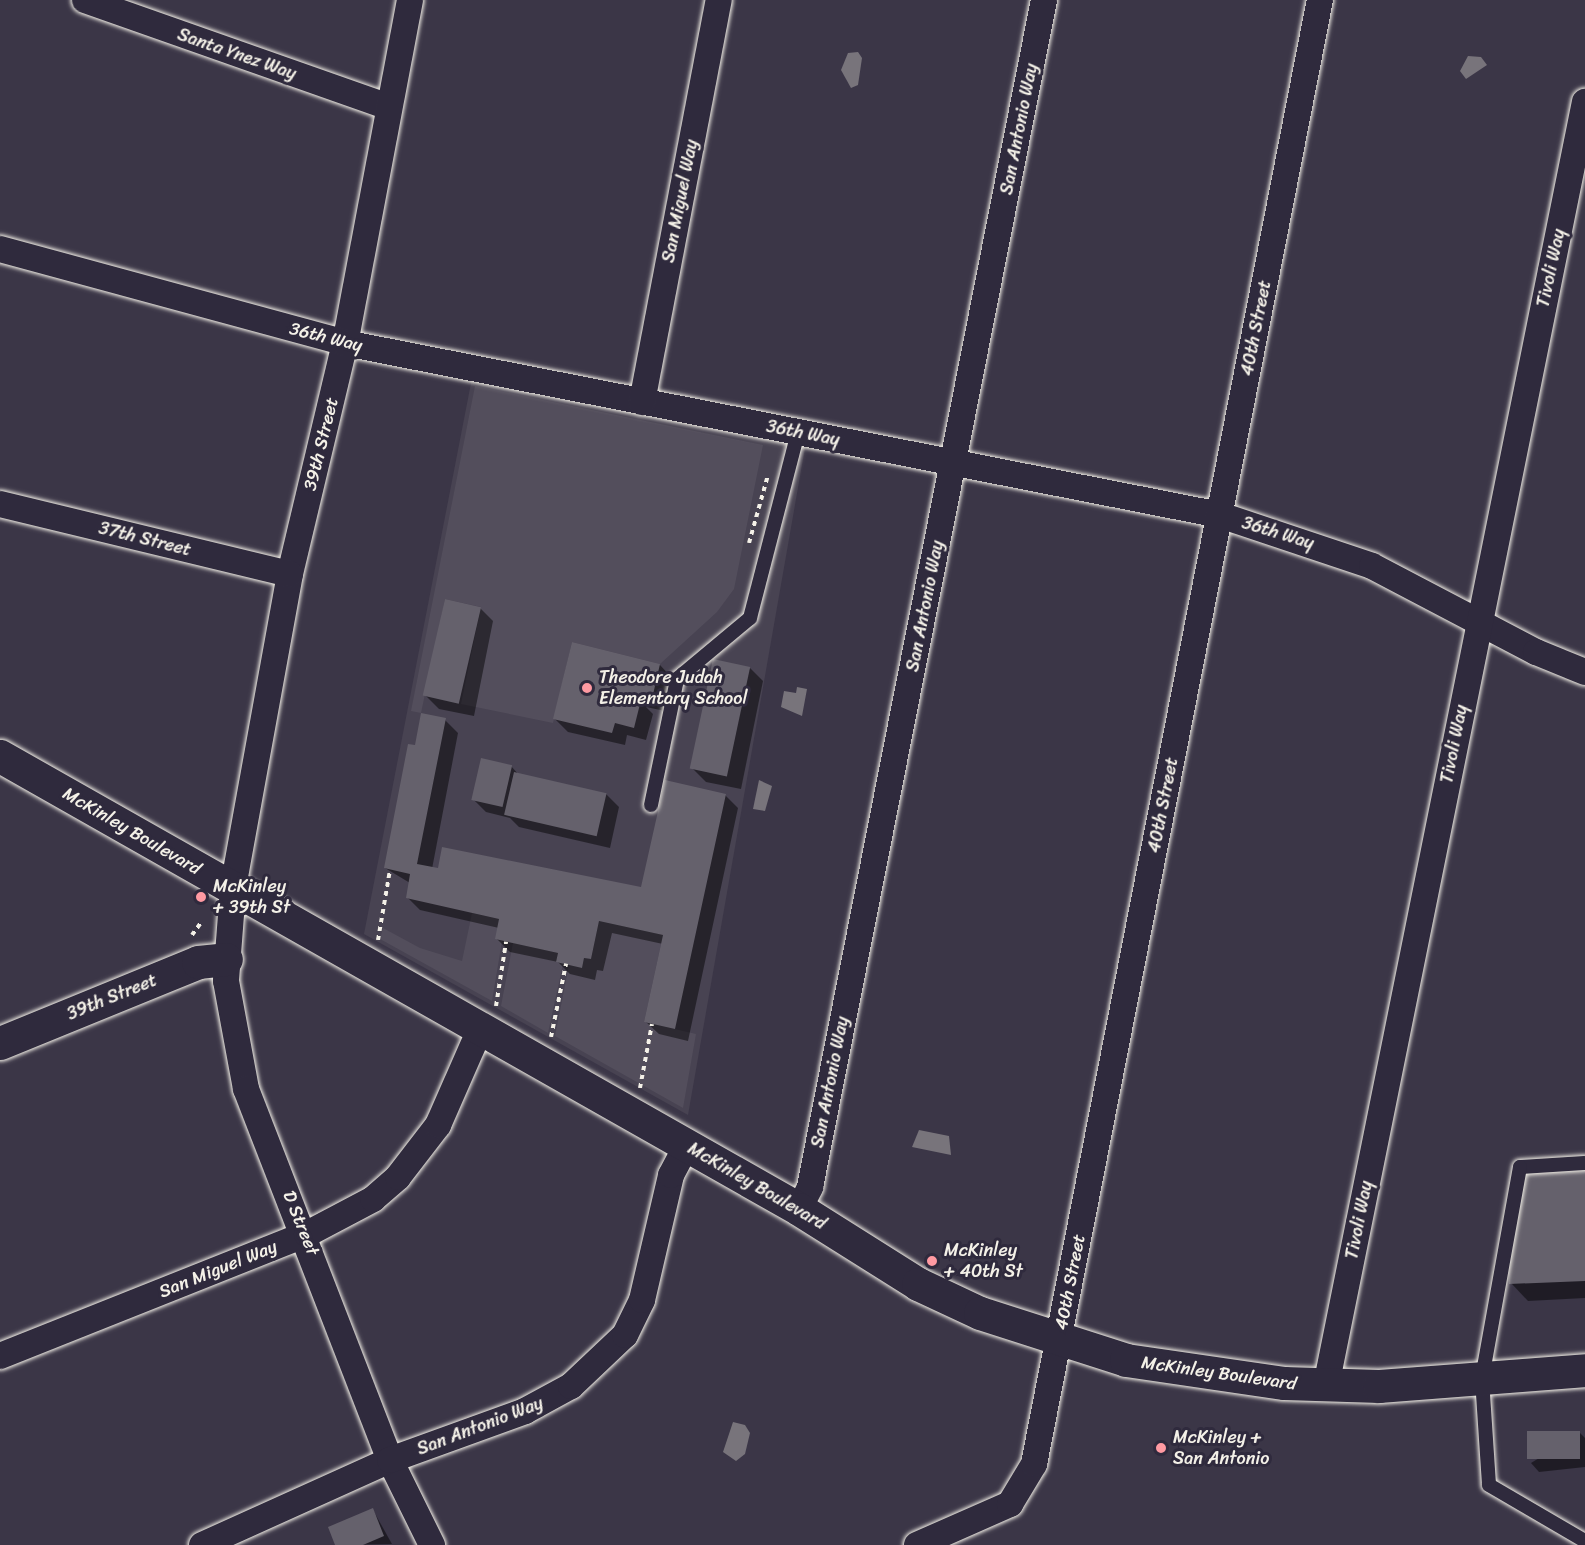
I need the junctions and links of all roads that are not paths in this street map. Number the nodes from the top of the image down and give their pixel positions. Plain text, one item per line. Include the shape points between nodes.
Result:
1 (85, 0) edge
2 (410, 0) edge
3 (719, 0) edge
4 (1044, 0) edge
5 (1320, 0) edge
6 (1585, 102) edge
7 (389, 107) junction
8 (0, 249) edge
9 (345, 343) junction
10 (642, 402) junction
11 (798, 433) junction
12 (953, 463) junction
13 (0, 504) edge
14 (1220, 515) junction
15 (290, 574) junction
16 (1478, 622) junction
17 (1585, 672) edge
18 (0, 756) edge
19 (651, 805) dead end
20 (233, 889) junction
21 (226, 959) junction
22 (488, 1018) junction
23 (0, 1043) edge
24 (687, 1145) junction
25 (1585, 1163) edge
26 (799, 1209) junction
27 (307, 1234) junction
28 (1058, 1341) junction
29 (0, 1356) edge
30 (1585, 1370) edge
31 (1482, 1379) junction
32 (1326, 1386) junction
33 (390, 1460) junction
34 (1585, 1541) edge
35 (202, 1545) edge
36 (432, 1545) edge
37 (917, 1545) edge

1 - 7 street, Santa Ynez Way
2 - 7 street, 39th Street
3 - 10 street, San Miguel Way
4 - 12 street, San Antonio Way
5 - 14 street, 40th Street
6 - 16 street, Tivoli Way
7 - 9 street, 39th Street
8 - 9 street, 36th Way
9 - 10 street, 36th Way
9 - 15 street, 39th Street
10 - 11 street, 36th Way
11 - 12 street, 36th Way
11 - 19 lane via 750,618 677,679
12 - 14 street, 36th Way
12 - 26 street, San Antonio Way via 810,1186
13 - 15 street, 37th Street
14 - 16 street, 36th Way via 1372,566
14 - 28 street, 40th Street
15 - 20 street, 39th Street
16 - 17 street, 36th Way
16 - 32 street, Tivoli Way
18 - 20 street, McKinley Boulevard
20 - 21 street, D Street
20 - 22 street, McKinley Boulevard
21 - 23 street, 39th Street via 198,962
21 - 27 street, D Street via 235,1052
22 - 24 street, McKinley Boulevard
22 - 27 street, San Miguel Way via 420,1153 373,1199
24 - 26 street, McKinley Boulevard
24 - 33 street, San Antonio Way via 671,1175 642,1300 625,1335 548,1402
25 - 31 lane via 1520,1167
26 - 28 street, McKinley Boulevard via 918,1284
27 - 29 street, San Miguel Way
27 - 33 street, D Street
28 - 32 street, McKinley Boulevard via 1192,1373
28 - 37 street, 40th Street via 1034,1464 1021,1493 997,1513
30 - 31 street, McKinley Boulevard
31 - 32 street, McKinley Boulevard
31 - 34 lane via 1489,1485
33 - 35 street, San Antonio Way
33 - 36 street, D Street

